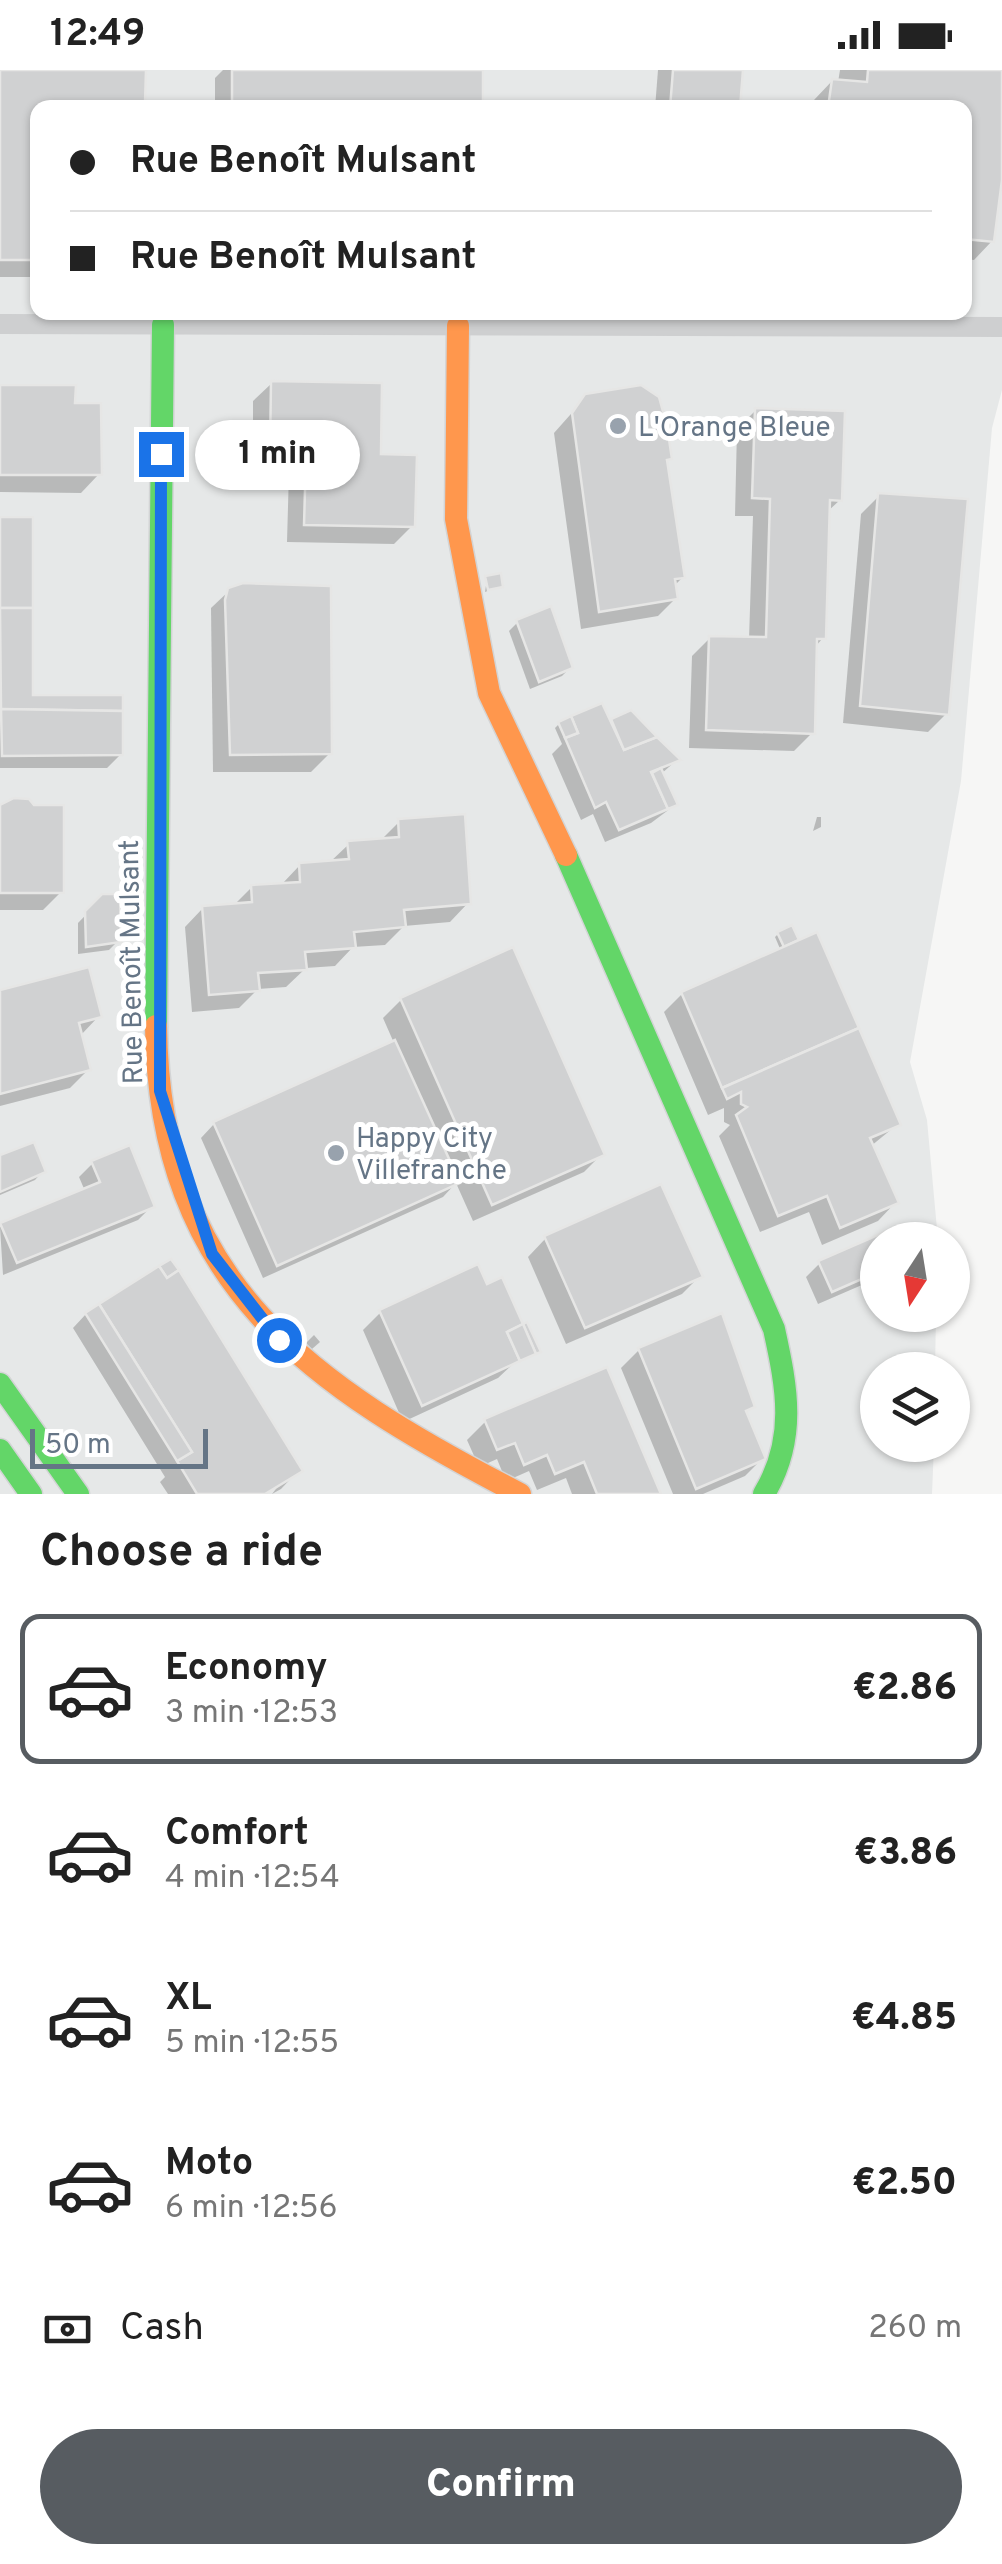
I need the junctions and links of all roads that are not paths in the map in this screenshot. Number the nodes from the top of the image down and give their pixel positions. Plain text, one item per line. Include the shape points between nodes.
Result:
1 (0, 324) edge
2 (162, 325) junction
3 (458, 326) junction
4 (1002, 327) edge
5 (0, 1384) edge
6 (0, 1450) edge
7 (31, 1494) edge
8 (78, 1494) edge
9 (520, 1494) edge
10 (764, 1494) edge

1 - 2 street
2 - 3 street
2 - 9 street, Rue Benoît Mulsant via 160,1091 180,1163 212,1254 279,1340 331,1390
3 - 4 street
3 - 10 street via 456,519 489,694 774,1330 790,1400 789,1439
5 - 8 street
6 - 7 street

